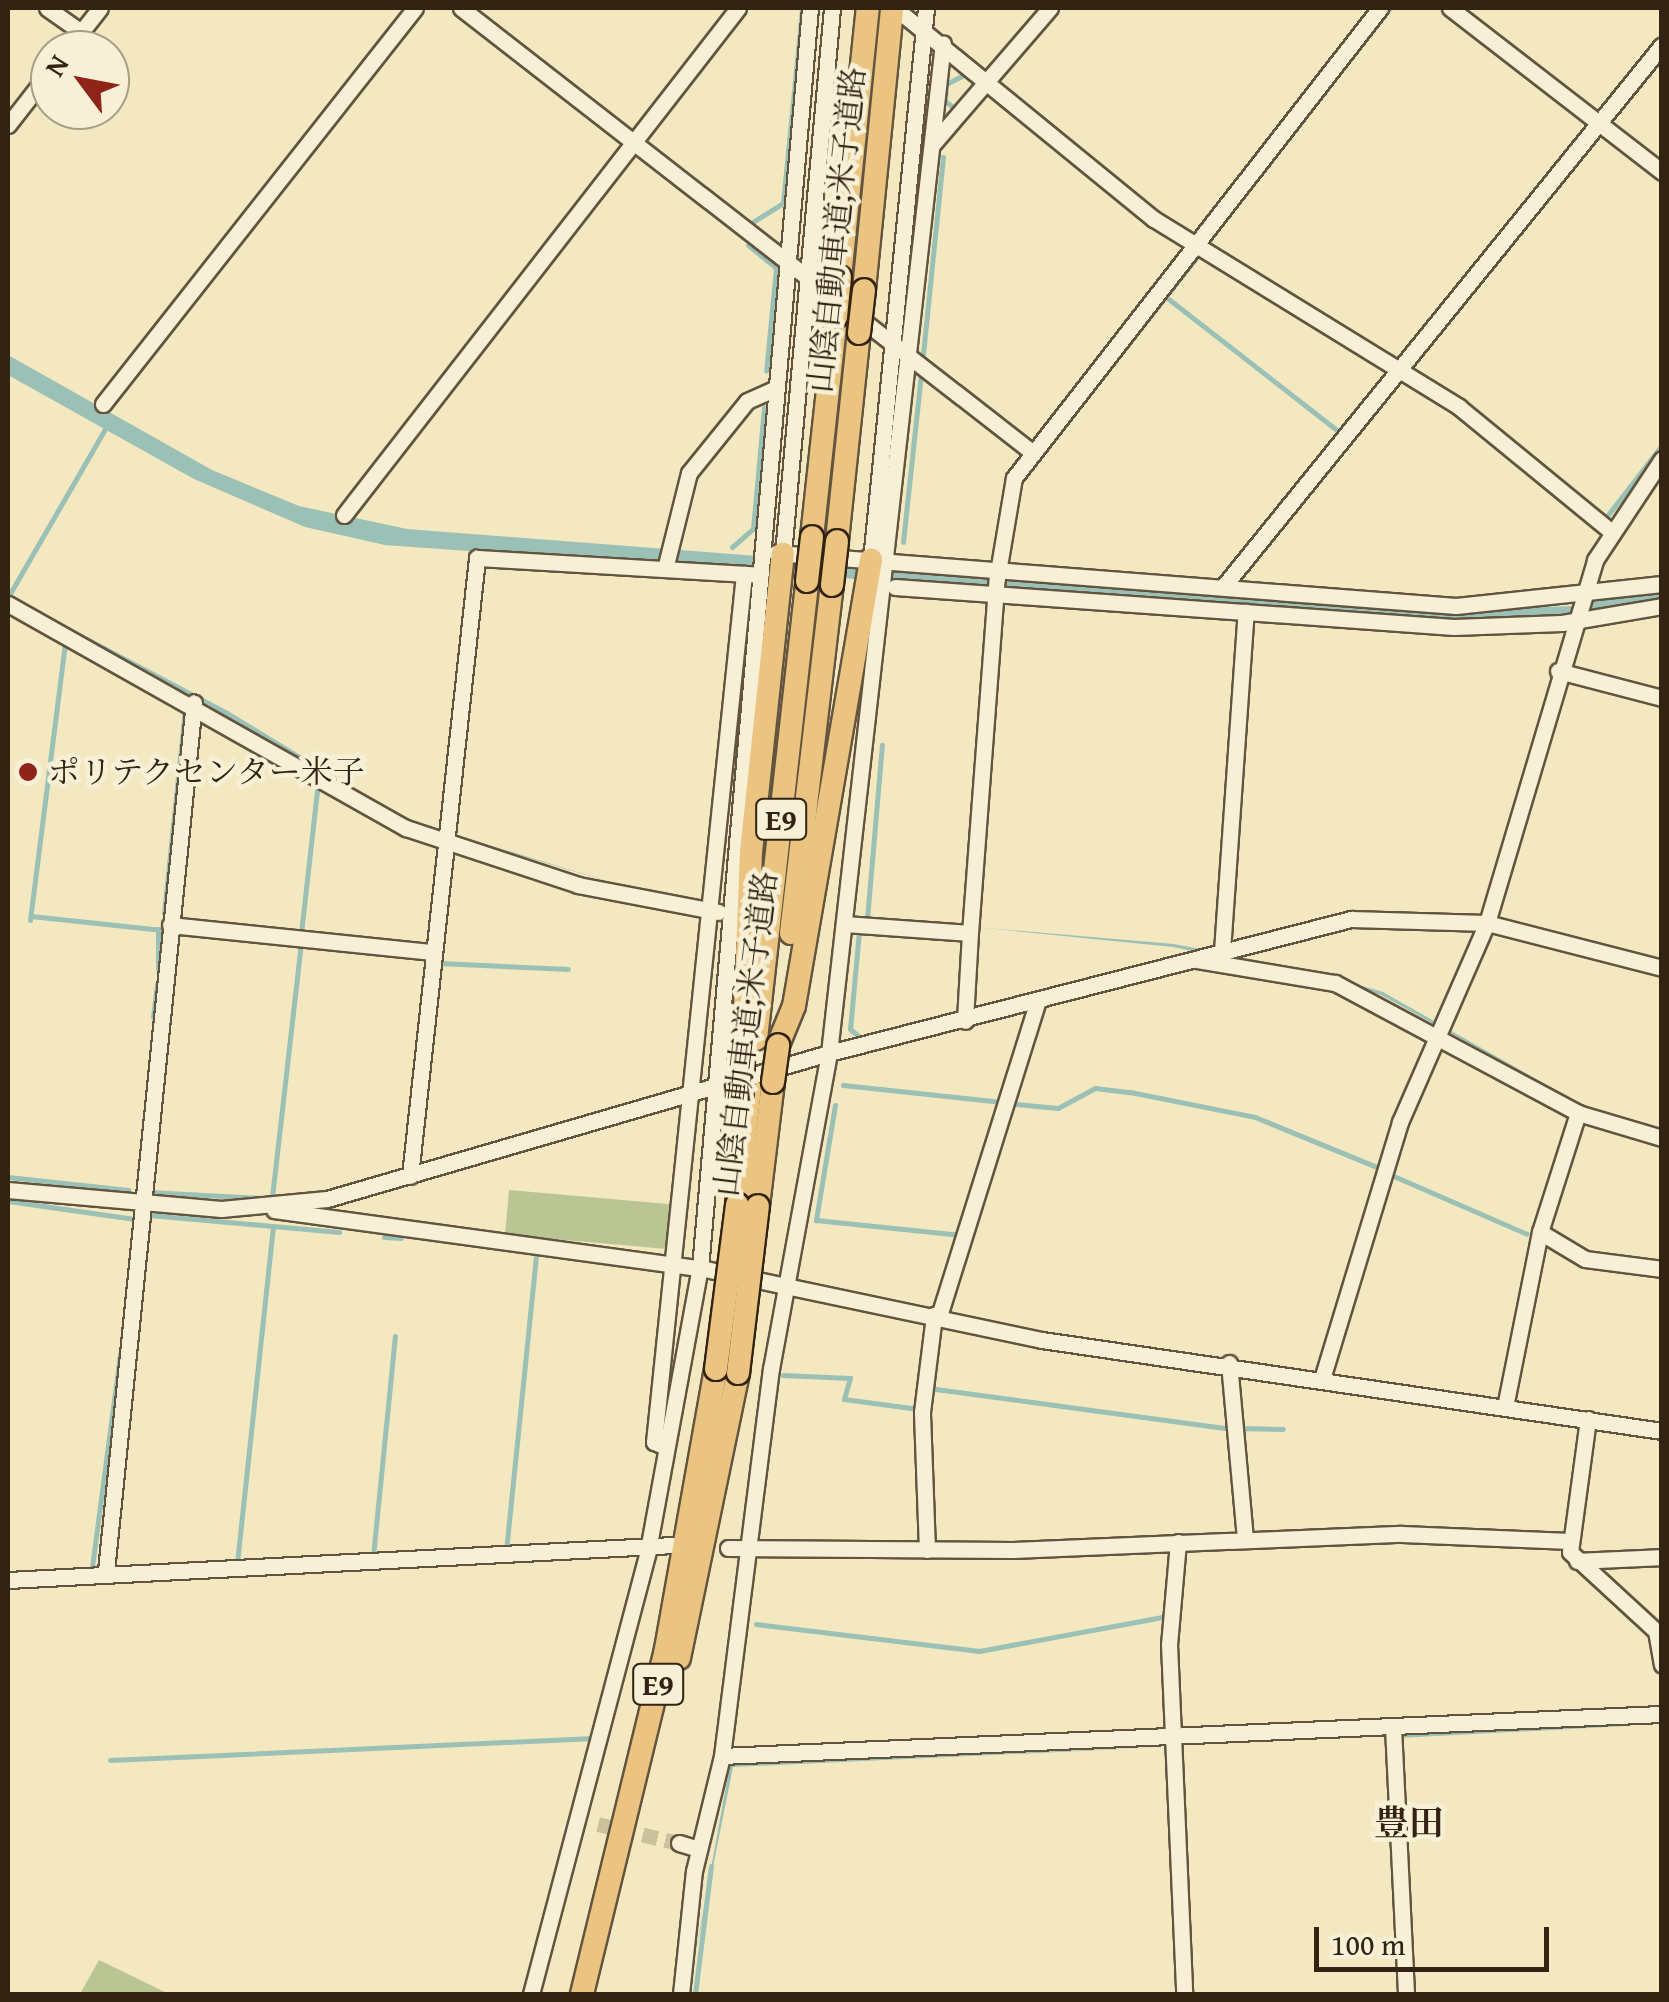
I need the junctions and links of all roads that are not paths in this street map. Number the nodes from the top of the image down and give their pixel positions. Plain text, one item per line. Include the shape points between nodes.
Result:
1 (47, 8) edge
2 (100, 8) edge
3 (415, 8) edge
4 (462, 8) edge
5 (738, 8) edge
6 (810, 8) edge
7 (832, 8) edge
8 (868, 8) edge
9 (893, 8) edge
10 (926, 8) edge
11 (1050, 8) edge
12 (1380, 8) edge
13 (1450, 8) edge
14 (924, 28) junction
15 (78, 30) edge
16 (83, 30) edge
17 (943, 42) junction
18 (1662, 45) edge
19 (992, 84) junction
20 (30, 97) edge
21 (1600, 124) junction
22 (8, 125) edge
23 (633, 141) junction
24 (932, 144) junction
25 (1662, 172) edge
26 (1198, 244) junction
27 (787, 260) junction
28 (806, 275) junction
29 (893, 340) junction
30 (910, 353) junction
31 (1396, 365) junction
32 (774, 390) junction
33 (103, 404) dead end
34 (1032, 452) junction
35 (1662, 459) edge
36 (344, 515) dead end
37 (1608, 529) junction
38 (880, 560) junction
39 (762, 564) junction
40 (665, 569) junction
41 (997, 583) junction
42 (1662, 584) edge
43 (1223, 587) junction
44 (890, 588) junction
45 (8, 604) edge
46 (1662, 606) edge
47 (1577, 610) junction
48 (1246, 612) junction
49 (1558, 671) junction
50 (1662, 698) edge
51 (194, 702) junction
52 (445, 837) junction
53 (717, 912) junction
54 (1487, 923) junction
55 (844, 924) junction
56 (170, 925) junction
57 (970, 933) junction
58 (1220, 951) junction
59 (434, 952) junction
60 (1197, 958) junction
61 (1662, 968) edge
62 (1038, 1002) junction
63 (965, 1021) junction
64 (1440, 1033) junction
65 (778, 1046) junction
66 (830, 1053) junction
67 (748, 1059) junction
68 (755, 1088) junction
69 (717, 1090) junction
70 (694, 1096) junction
71 (1578, 1114) junction
72 (1662, 1138) edge
73 (410, 1176) junction
74 (8, 1190) edge
75 (142, 1203) junction
76 (748, 1205) junction
77 (268, 1207) junction
78 (1540, 1232) junction
79 (672, 1264) junction
80 (700, 1268) junction
81 (1662, 1269) edge
82 (785, 1282) junction
83 (936, 1316) junction
84 (1229, 1363) junction
85 (727, 1371) junction
86 (1322, 1379) junction
87 (1505, 1407) junction
88 (1588, 1419) junction
89 (1662, 1430) edge
90 (666, 1447) junction
91 (1245, 1538) junction
92 (673, 1544) dead end
93 (728, 1548) dead end
94 (1178, 1548) junction
95 (752, 1549) junction
96 (927, 1550) junction
97 (1573, 1551) junction
98 (647, 1552) junction
99 (1662, 1557) edge
100 (106, 1570) junction
101 (8, 1580) edge
102 (1662, 1664) edge
103 (1662, 1714) edge
104 (1393, 1728) junction
105 (1172, 1737) junction
106 (722, 1756) junction
107 (582, 1821) junction
108 (598, 1824) tunnel mouth
109 (679, 1844) tunnel mouth
110 (699, 1849) junction
111 (530, 1994) edge
112 (582, 1994) edge
113 (592, 1994) edge
114 (681, 1994) edge
115 (1184, 1994) edge
116 (1406, 1994) edge

1 - 15 street
2 - 16 street
3 - 33 street
4 - 23 street
5 - 23 street
6 - 27 street
7 - 28 street
8 - 67 highway, 山陰自動車道;米子道路 / E9, bridge
9 - 14 street
9 - 65 highway, 山陰自動車道;米子道路 / E9, bridge
10 - 14 street
11 - 19 street
12 - 26 street
13 - 21 street
14 - 17 street
14 - 29 street
17 - 19 street
17 - 24 street
18 - 21 street
19 - 24 street
19 - 26 street via 1154,219
20 - 22 street
21 - 25 street
21 - 31 street
23 - 27 street
23 - 36 street
24 - 30 street
26 - 31 street
26 - 34 street
27 - 28 street
27 - 32 street
28 - 29 street
28 - 39 street
29 - 30 street
29 - 38 street
30 - 34 street
30 - 38 street
31 - 37 street
31 - 43 street
32 - 39 street
32 - 40 street via 747,401 689,473
34 - 41 street via 1010,486
35 - 37 street
37 - 47 street
38 - 39 street
38 - 41 street
38 - 44 street
38 - 65 highway via 794,1006
39 - 40 street
39 - 53 street
39 - 67 highway
40 - 52 street via 477,558
41 - 43 street
41 - 44 street
41 - 48 street
41 - 57 street
42 - 47 street
43 - 47 street
44 - 55 street
45 - 51 street
46 - 47 street
47 - 48 street via 1454,626
47 - 49 street
48 - 58 street
49 - 50 street
49 - 54 street
51 - 52 street
51 - 56 street
52 - 53 street via 578,884
52 - 59 street
53 - 69 street
53 - 70 street
54 - 58 street via 1351,919
54 - 61 street
54 - 64 street
55 - 57 street
55 - 66 street
56 - 59 street
56 - 75 street
57 - 63 street
58 - 60 street
59 - 73 street
60 - 62 street
60 - 64 street via 1334,983
62 - 63 street
62 - 83 street
63 - 66 street
64 - 71 street
64 - 86 street via 1400,1122
65 - 68 highway, 山陰自動車道;米子道路 / E9, bridge
66 - 69 street
66 - 82 street
67 - 68 highway, 山陰自動車道;米子道路 / E9
68 - 76 highway, 山陰自動車道;米子道路 / E9
68 - 76 highway, 山陰自動車道;米子道路 / E9 via 741,1175
69 - 70 street
69 - 80 street
70 - 73 street
70 - 79 street
71 - 72 street
71 - 78 street
73 - 77 street
74 - 75 street
75 - 77 street
75 - 100 street
76 - 85 highway, 山陰自動車道;米子道路 / E9, bridge
77 - 79 street
78 - 81 street via 1584,1259
78 - 87 street
79 - 80 street
79 - 90 street via 654,1442
80 - 82 street
80 - 90 street
82 - 83 street
82 - 95 street
83 - 84 street via 1059,1343
83 - 96 street via 922,1412
84 - 86 street
84 - 91 street
85 - 112 highway, 山陰自動車道;米子道路 / E9
85 - 113 highway, 山陰自動車道;米子道路 / E9 via 713,1516
86 - 87 street
87 - 88 street
88 - 89 street
88 - 97 street
90 - 98 street
91 - 94 street
91 - 97 street
92 - 98 street
93 - 95 street
94 - 96 street
94 - 105 street
95 - 96 street
95 - 106 street
97 - 99 street
97 - 102 street via 1656,1631
98 - 100 street
98 - 107 street
100 - 101 street
103 - 104 street
104 - 105 street
104 - 116 street
105 - 106 street
105 - 115 street
106 - 110 street
107 - 108 street
107 - 111 street
109 - 110 street
110 - 114 street

